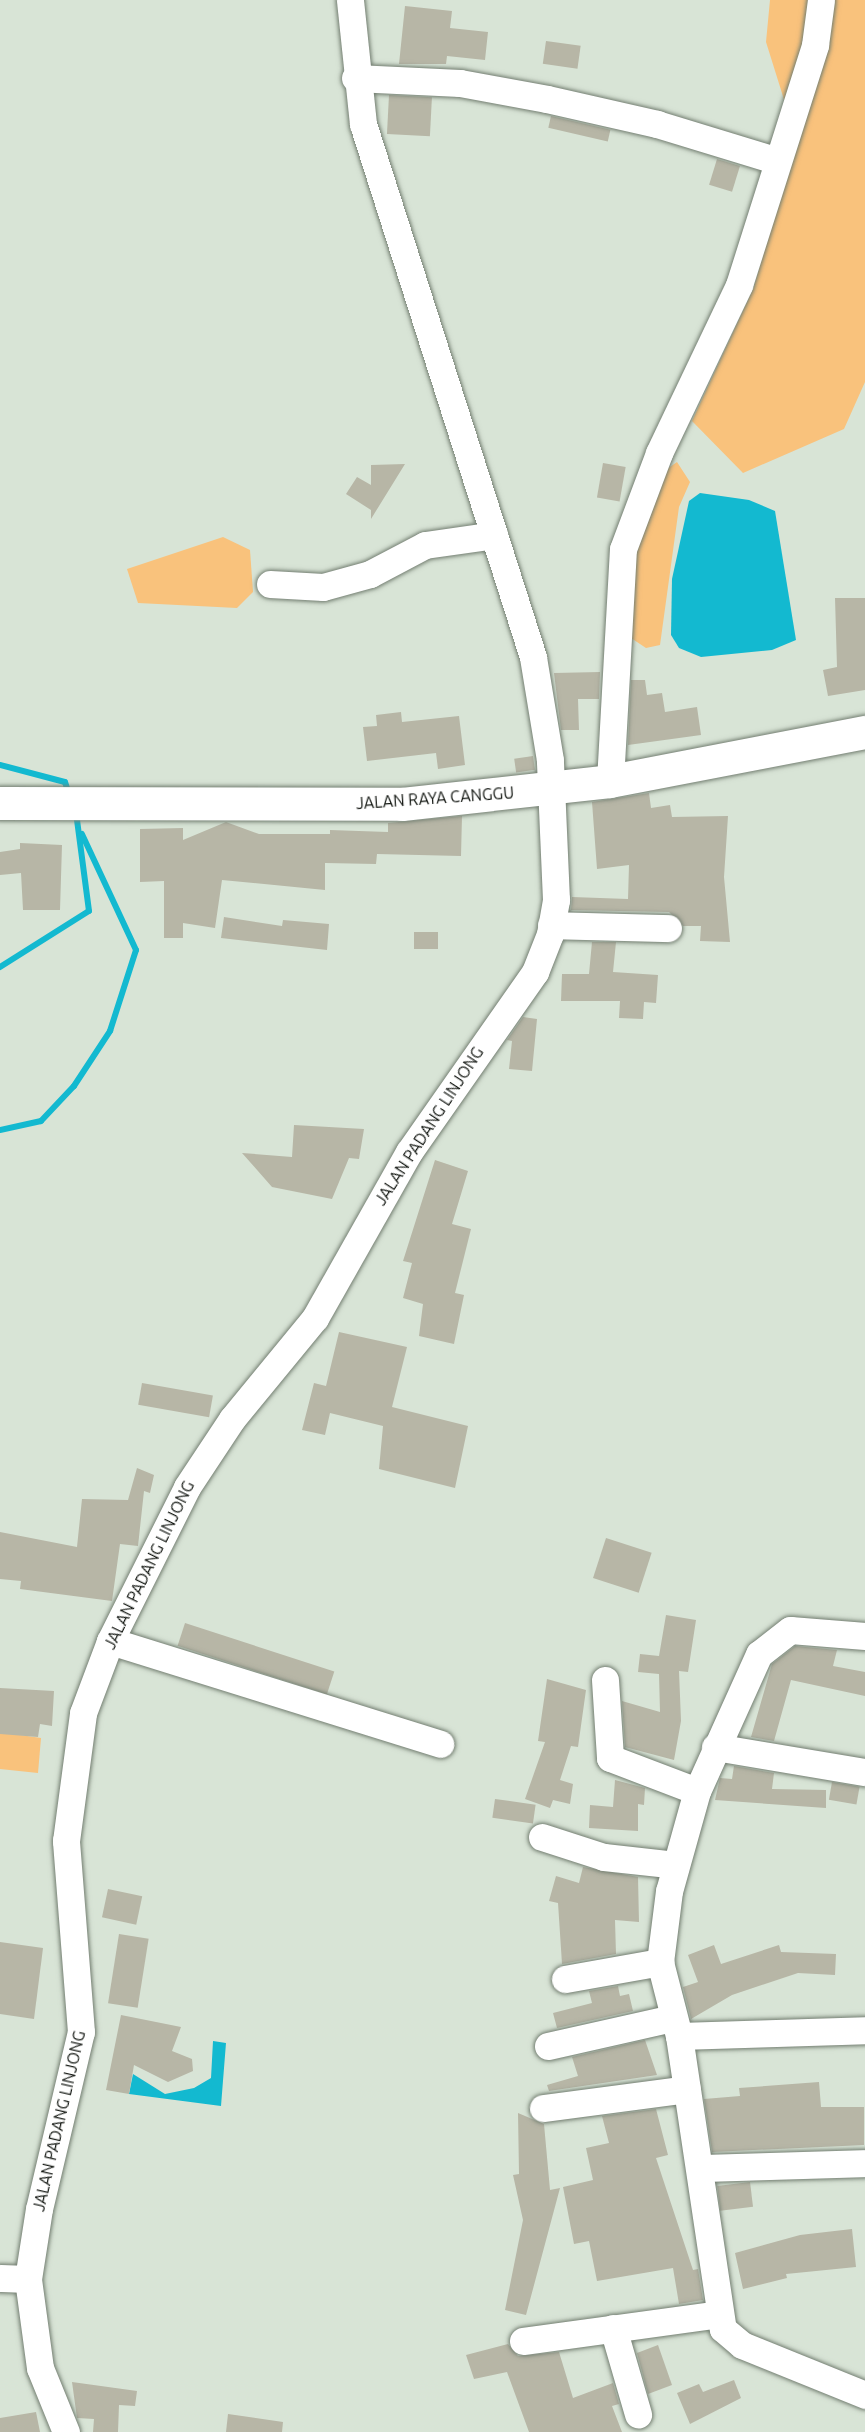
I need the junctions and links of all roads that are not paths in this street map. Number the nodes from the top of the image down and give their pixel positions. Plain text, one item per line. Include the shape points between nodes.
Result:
1 (350, 0) edge
2 (821, 0) edge
3 (355, 78) junction
4 (775, 160) junction
5 (494, 536) junction
6 (270, 584) dead end
7 (865, 732) edge
8 (610, 781) junction
9 (552, 789) junction
10 (0, 803) edge
11 (552, 925) junction
12 (668, 928) dead end
13 (865, 1636) edge
14 (110, 1641) junction
15 (605, 1680) dead end
16 (440, 1744) dead end
17 (715, 1747) junction
18 (865, 1772) edge
19 (697, 1791) junction
20 (542, 1837) dead end
21 (676, 1865) junction
22 (660, 1962) junction
23 (565, 1979) dead end
24 (675, 2027) junction
25 (865, 2030) edge
26 (548, 2046) dead end
27 (687, 2090) junction
28 (543, 2108) dead end
29 (864, 2163) edge
30 (700, 2168) junction
31 (0, 2278) edge
32 (28, 2279) junction
33 (719, 2314) junction
34 (613, 2328) junction
35 (523, 2341) dead end
36 (865, 2395) edge
37 (638, 2414) dead end
38 (66, 2432) edge

1 - 3 street, JALAN PADANG LINJONG
2 - 4 street via 815,45
3 - 4 street via 460,83 547,99 657,124
3 - 5 street, JALAN PADANG LINJONG via 363,124 426,335
4 - 8 street via 739,285 659,453 623,549
5 - 6 street via 425,545 370,574 323,587
5 - 9 street, JALAN PADANG LINJONG via 533,657
7 - 8 main road, JALAN RAYA CANGGU
8 - 9 main road, JALAN RAYA CANGGU
9 - 10 main road, JALAN RAYA CANGGU via 402,804
9 - 11 street, JALAN PADANG LINJONG via 559,868
11 - 12 street
11 - 14 street, JALAN PADANG LINJONG via 535,972 408,1152 315,1318 200,1465
13 - 17 street via 790,1630 774,1638 738,1692
14 - 16 street
14 - 32 street, JALAN PADANG LINJONG via 74,1749 66,1841 81,2032 39,2209
15 - 19 street via 610,1758
17 - 18 street
17 - 19 street
19 - 21 street
20 - 21 street via 604,1857
21 - 22 street
22 - 23 street
22 - 24 street
24 - 25 street
24 - 26 street
24 - 27 street
27 - 28 street
27 - 30 street
29 - 30 street
30 - 33 street
31 - 32 street
32 - 38 street, JALAN PADANG LINJONG via 40,2368
33 - 34 street
33 - 36 street via 723,2329 742,2345
34 - 35 street
34 - 37 street

